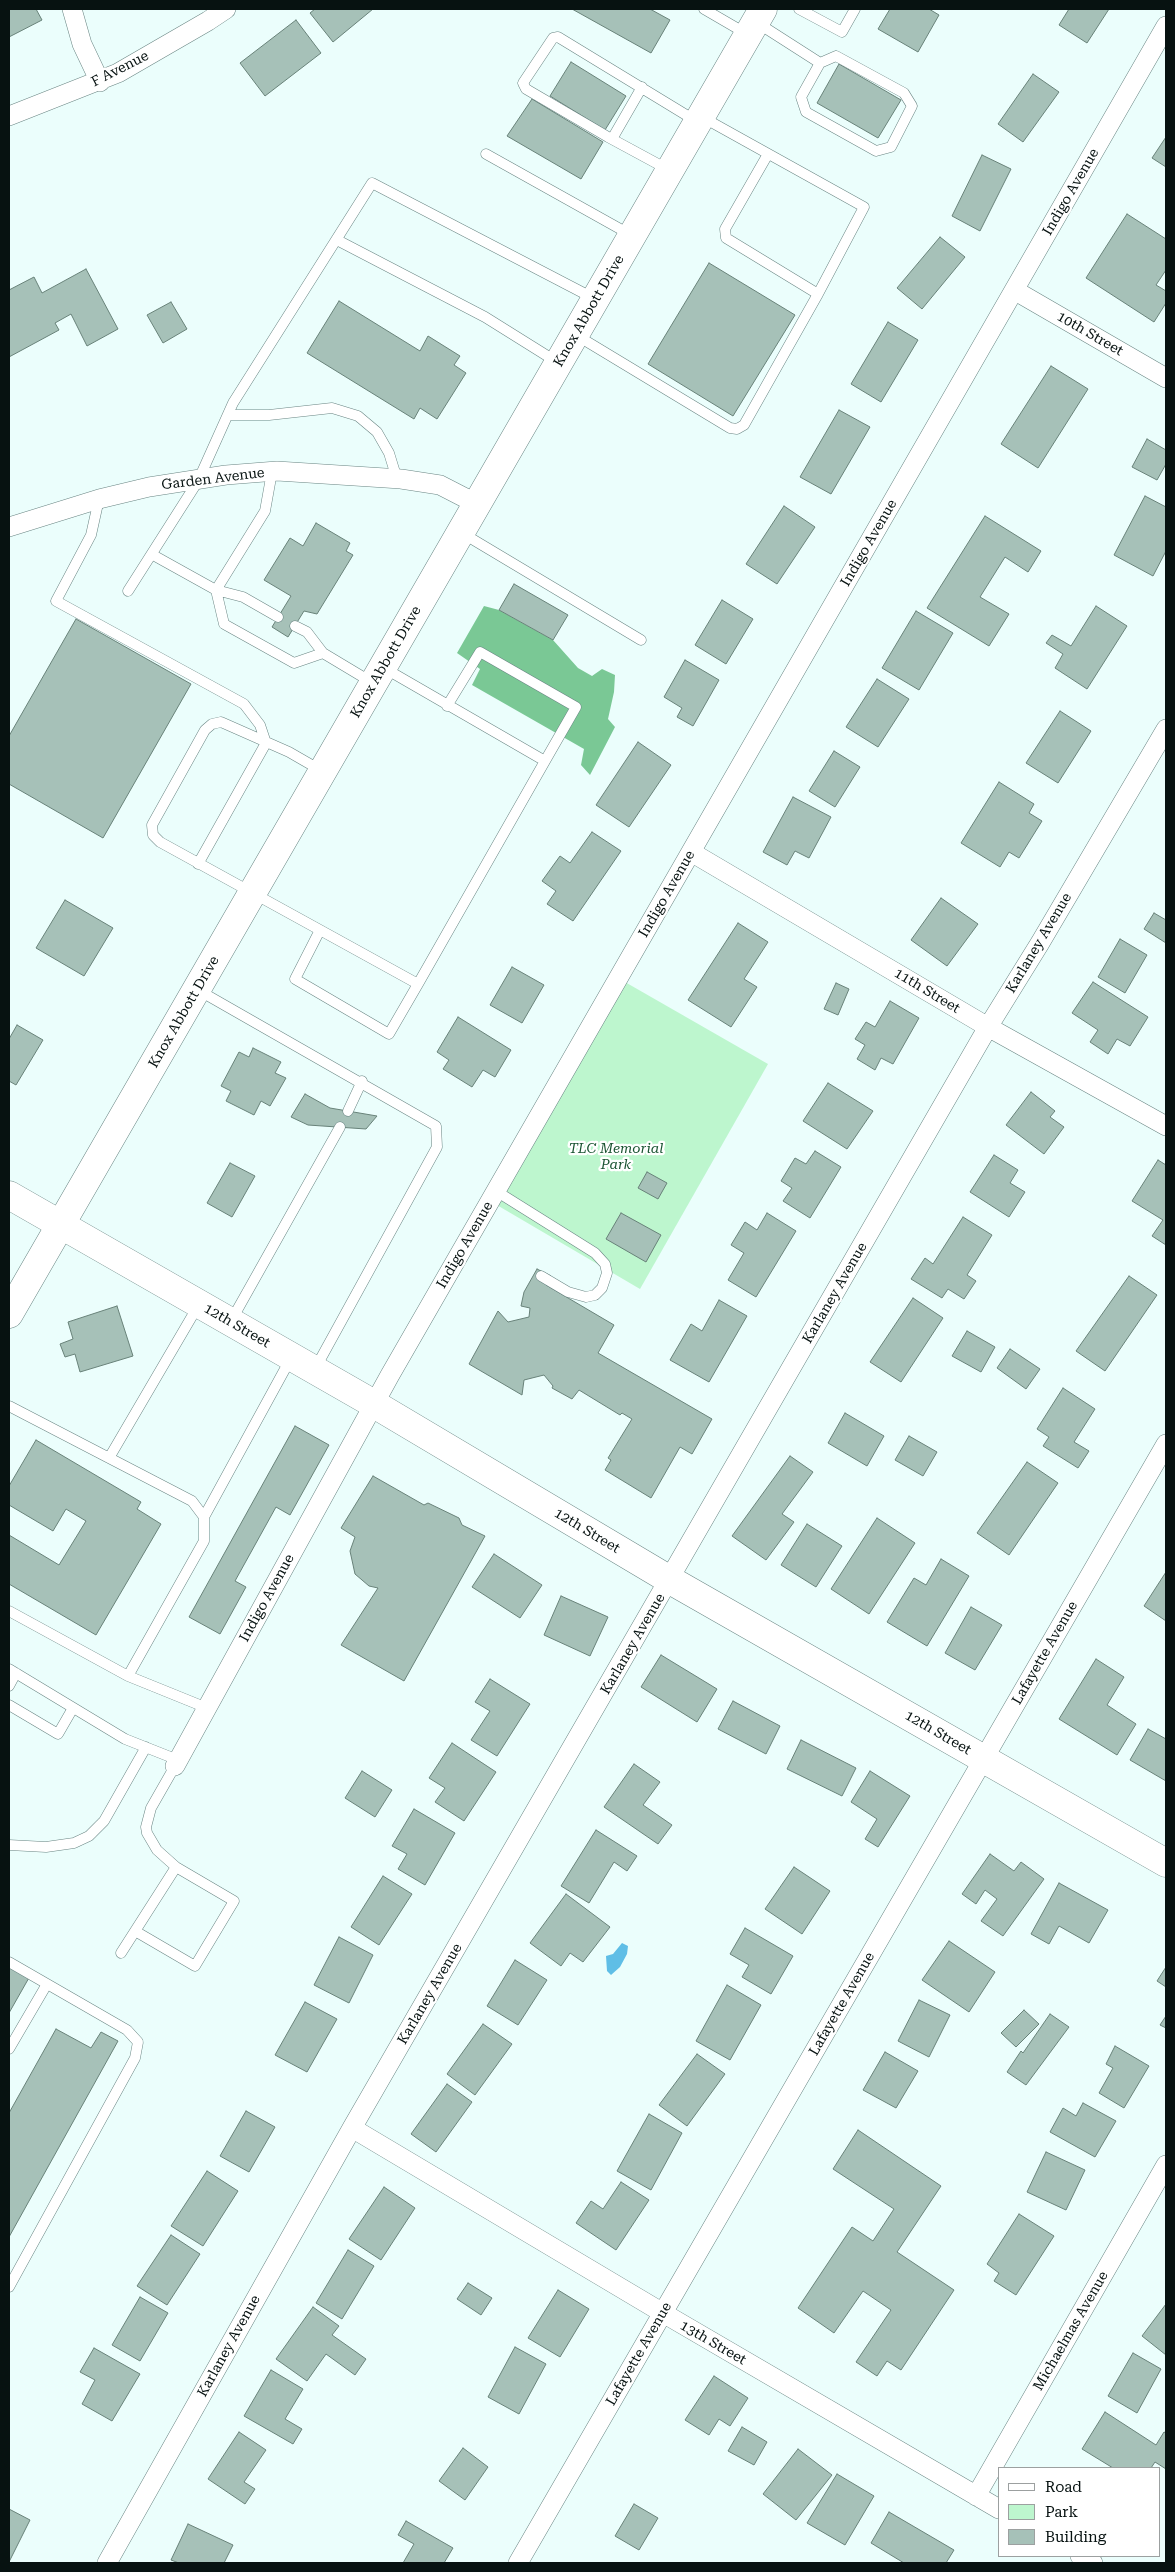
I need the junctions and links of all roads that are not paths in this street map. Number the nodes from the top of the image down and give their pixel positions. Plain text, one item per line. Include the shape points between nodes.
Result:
1 (72, 9) edge
2 (226, 9) edge
3 (704, 9) edge
4 (799, 9) edge
5 (855, 9) edge
6 (755, 22) edge
7 (1166, 26) edge
8 (820, 63) junction
9 (100, 82) junction
10 (642, 88) junction
11 (9, 116) edge
12 (699, 119) junction
13 (612, 139) junction
14 (486, 154) dead end
15 (768, 154) junction
16 (670, 170) junction
17 (632, 235) junction
18 (337, 240) junction
19 (1014, 290) junction
20 (818, 294) junction
21 (596, 299) junction
22 (575, 334) junction
23 (558, 363) junction
24 (1166, 378) edge
25 (228, 415) junction
26 (272, 472) junction
27 (397, 479) junction
28 (198, 481) junction
29 (99, 499) junction
30 (477, 504) junction
31 (9, 527) edge
32 (461, 532) junction
33 (153, 554) junction
34 (216, 590) junction
35 (128, 591) dead end
36 (278, 617) dead end
37 (295, 626) dead end
38 (641, 640) dead end
39 (323, 652) junction
40 (378, 675) junction
41 (447, 706) junction
42 (1166, 729) edge
43 (266, 743) junction
44 (545, 761) junction
45 (323, 772) junction
46 (691, 852) junction
47 (198, 864) junction
48 (252, 895) junction
49 (320, 930) junction
50 (418, 984) junction
51 (197, 989) junction
52 (988, 1027) junction
53 (362, 1082) junction
54 (348, 1111) dead end
55 (1166, 1126) edge
56 (340, 1127) dead end
57 (496, 1191) junction
58 (9, 1195) edge
59 (61, 1225) junction
60 (541, 1276) dead end
61 (199, 1304) junction
62 (9, 1314) edge
63 (230, 1322) junction
64 (292, 1357) junction
65 (315, 1370) junction
66 (374, 1404) junction
67 (9, 1406) edge
68 (1166, 1444) edge
69 (109, 1458) junction
70 (204, 1517) junction
71 (670, 1580) junction
72 (9, 1611) edge
73 (12, 1671) edge
74 (128, 1676) junction
75 (9, 1686) edge
76 (9, 1705) edge
77 (73, 1708) junction
78 (207, 1708) junction
79 (146, 1747) junction
80 (984, 1759) junction
81 (177, 1763) junction
82 (9, 1845) edge
83 (1166, 1863) edge
84 (176, 1867) junction
85 (135, 1930) junction
86 (121, 1953) dead end
87 (9, 1962) edge
88 (47, 1984) junction
89 (9, 2049) edge
90 (352, 2128) junction
91 (1166, 2166) edge
92 (9, 2287) edge
93 (663, 2313) junction
94 (976, 2496) junction
95 (998, 2508) edge
96 (1082, 2557) edge
97 (107, 2563) edge
98 (518, 2563) edge
99 (1093, 2563) edge

1 - 9 street via 82,44
2 - 9 street, F Avenue
3 - 6 lane
4 - 5 lane via 842,32
6 - 8 lane
6 - 12 main road, Knox Abbott Drive
7 - 19 street, Indigo Avenue
8 - 8 lane via 801,97 806,112 876,151 891,147 912,106 904,93 836,56
9 - 11 street, F Avenue
10 - 12 lane
10 - 13 lane
10 - 13 lane via 555,36 523,86
12 - 15 lane
12 - 16 main road, Knox Abbott Drive
13 - 16 lane
14 - 17 lane
15 - 20 lane via 725,229 726,238
15 - 20 lane via 864,207
16 - 17 main road, Knox Abbott Drive
17 - 21 main road, Knox Abbott Drive
18 - 21 lane via 372,183
18 - 23 lane via 485,317
18 - 25 lane
19 - 24 street, 10th Street
19 - 46 street, Indigo Avenue
20 - 22 lane via 744,425 737,429 730,428
21 - 22 main road, Knox Abbott Drive
22 - 23 main road, Knox Abbott Drive
23 - 30 main road, Knox Abbott Drive
25 - 27 lane via 269,415 332,408 358,416 377,432 389,453
25 - 28 lane
26 - 27 street, Garden Avenue
26 - 28 street, Garden Avenue via 226,475
26 - 34 lane via 265,511
27 - 30 street, Garden Avenue via 440,485
28 - 29 street, Garden Avenue
28 - 33 lane
29 - 31 street, Garden Avenue
29 - 43 lane via 91,535 56,600 244,704 260,725
30 - 32 main road, Knox Abbott Drive
32 - 38 lane
32 - 40 main road, Knox Abbott Drive
33 - 34 lane
33 - 35 lane
34 - 36 lane via 243,597
34 - 39 lane via 224,624 294,664
37 - 39 lane via 307,632
39 - 40 lane
40 - 41 lane
40 - 45 main road, Knox Abbott Drive
41 - 44 lane
41 - 44 lane via 480,652 488,656 576,707
42 - 52 street, Karlaney Avenue
43 - 45 lane
43 - 47 lane
43 - 47 lane via 221,722 204,730 152,825 153,835 160,842
44 - 50 lane
45 - 48 main road, Knox Abbott Drive
46 - 52 street, 11th Street
46 - 57 street, Indigo Avenue
47 - 48 lane
48 - 49 lane
48 - 51 main road, Knox Abbott Drive
49 - 50 lane
49 - 50 lane via 295,979 390,1034
51 - 53 lane
51 - 59 main road, Knox Abbott Drive
52 - 55 street, 11th Street
52 - 71 street, Karlaney Avenue
53 - 54 lane
53 - 65 lane via 436,1126 437,1147
56 - 63 lane
57 - 60 lane via 595,1253 605,1264 607,1273 602,1288 595,1295 586,1297 568,1292
57 - 66 street, Indigo Avenue
58 - 59 main road, 12th Street
59 - 61 main road, 12th Street
59 - 62 main road, Knox Abbott Drive
61 - 63 main road, 12th Street
61 - 69 lane
63 - 64 main road, 12th Street
64 - 65 main road, 12th Street
64 - 70 lane
65 - 66 main road, 12th Street
66 - 71 main road, 12th Street
66 - 78 street, Indigo Avenue
67 - 69 lane
68 - 80 street, Lafayette Avenue
69 - 70 lane via 192,1501
70 - 74 lane via 204,1541
71 - 80 main road, 12th Street
71 - 90 street, Karlaney Avenue
72 - 74 lane
73 - 75 lane
73 - 77 lane
74 - 78 lane
76 - 77 lane via 58,1734
77 - 79 lane via 125,1739
78 - 81 street, Indigo Avenue
79 - 81 lane
79 - 82 lane via 104,1821 89,1836 74,1843 46,1847
80 - 83 main road, 12th Street
80 - 93 street, Lafayette Avenue
81 - 84 lane via 151,1808 146,1827 157,1850
84 - 85 lane
84 - 85 lane via 234,1901 195,1966
85 - 86 lane
87 - 88 lane
88 - 89 lane
88 - 92 lane via 127,2030 138,2042 135,2058
90 - 93 street, 13th Street
90 - 97 street, Karlaney Avenue
91 - 94 street, Michaelmas Avenue
93 - 94 street, 13th Street
93 - 98 street, Lafayette Avenue
94 - 95 street, 13th Street
96 - 99 street

